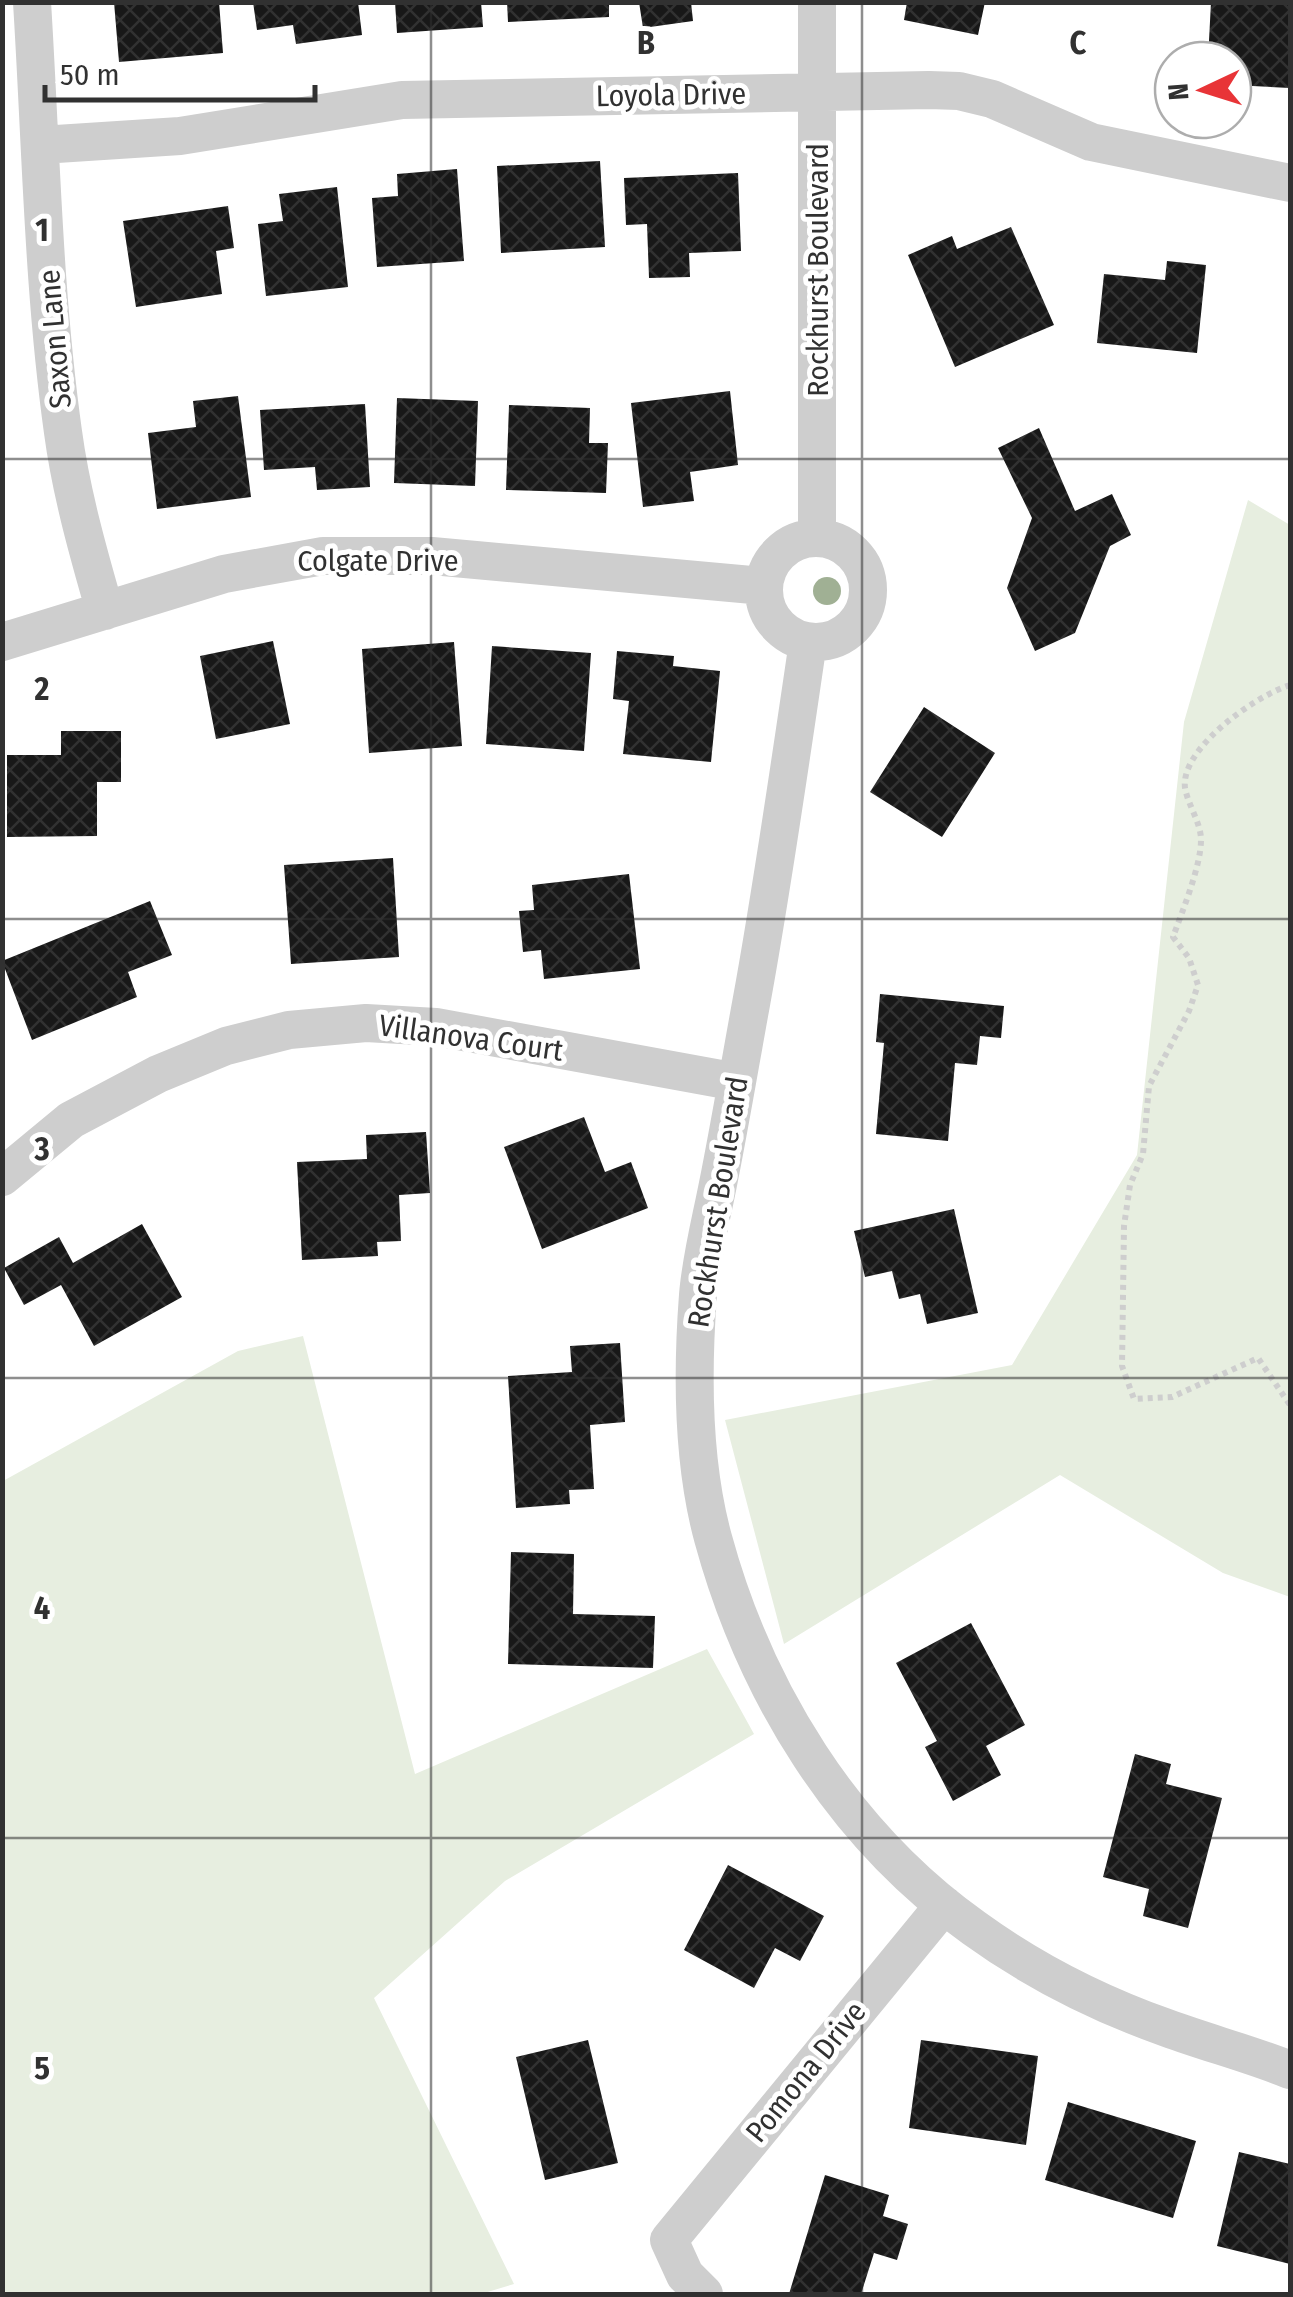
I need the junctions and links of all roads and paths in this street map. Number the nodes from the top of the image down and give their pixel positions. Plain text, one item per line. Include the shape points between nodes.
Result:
1 (32, 2) edge
2 (817, 2) edge
3 (816, 93) junction
4 (41, 145) junction
5 (1290, 182) edge
6 (817, 537) junction
7 (764, 586) junction
8 (105, 611) junction
9 (2, 642) edge
10 (808, 642) junction
11 (1290, 686) edge
12 (736, 1082) junction
13 (2, 1176) edge
14 (1290, 1404) edge
15 (944, 1905) junction
16 (1290, 2070) edge
17 (704, 2294) edge

1 - 4 street, Saxon Lane
2 - 3 street, Rockhurst Boulevard
3 - 4 street, Loyola Drive via 402,100 180,136
3 - 5 street, Loyola Drive via 960,91 1090,142
3 - 6 street, Rockhurst Boulevard
4 - 8 street, Saxon Lane via 63,433
6 - 7 street via 786,546 767,570
6 - 10 street via 849,549 860,562 868,595 854,626 824,642
7 - 8 street, Colgate Drive via 432,556 323,556 224,574
7 - 10 street via 780,628
8 - 9 street, Colgate Drive
10 - 12 street, Rockhurst Boulevard
11 - 14 path via 1247,706 1190,763 1184,785 1201,840 1173,937 1198,985 1150,1086 1143,1154 1130,1184 1122,1366 1134,1400 1172,1397 1258,1358
12 - 13 street, Villanova Court via 436,1027 366,1023 289,1030 158,1074 71,1120
12 - 15 street, Rockhurst Boulevard via 698,1290 696,1403 712,1536 762,1672 810,1756 890,1860
15 - 16 street, Rockhurst Boulevard via 1093,1998
15 - 17 street, Pomona Drive via 669,2240 685,2275

